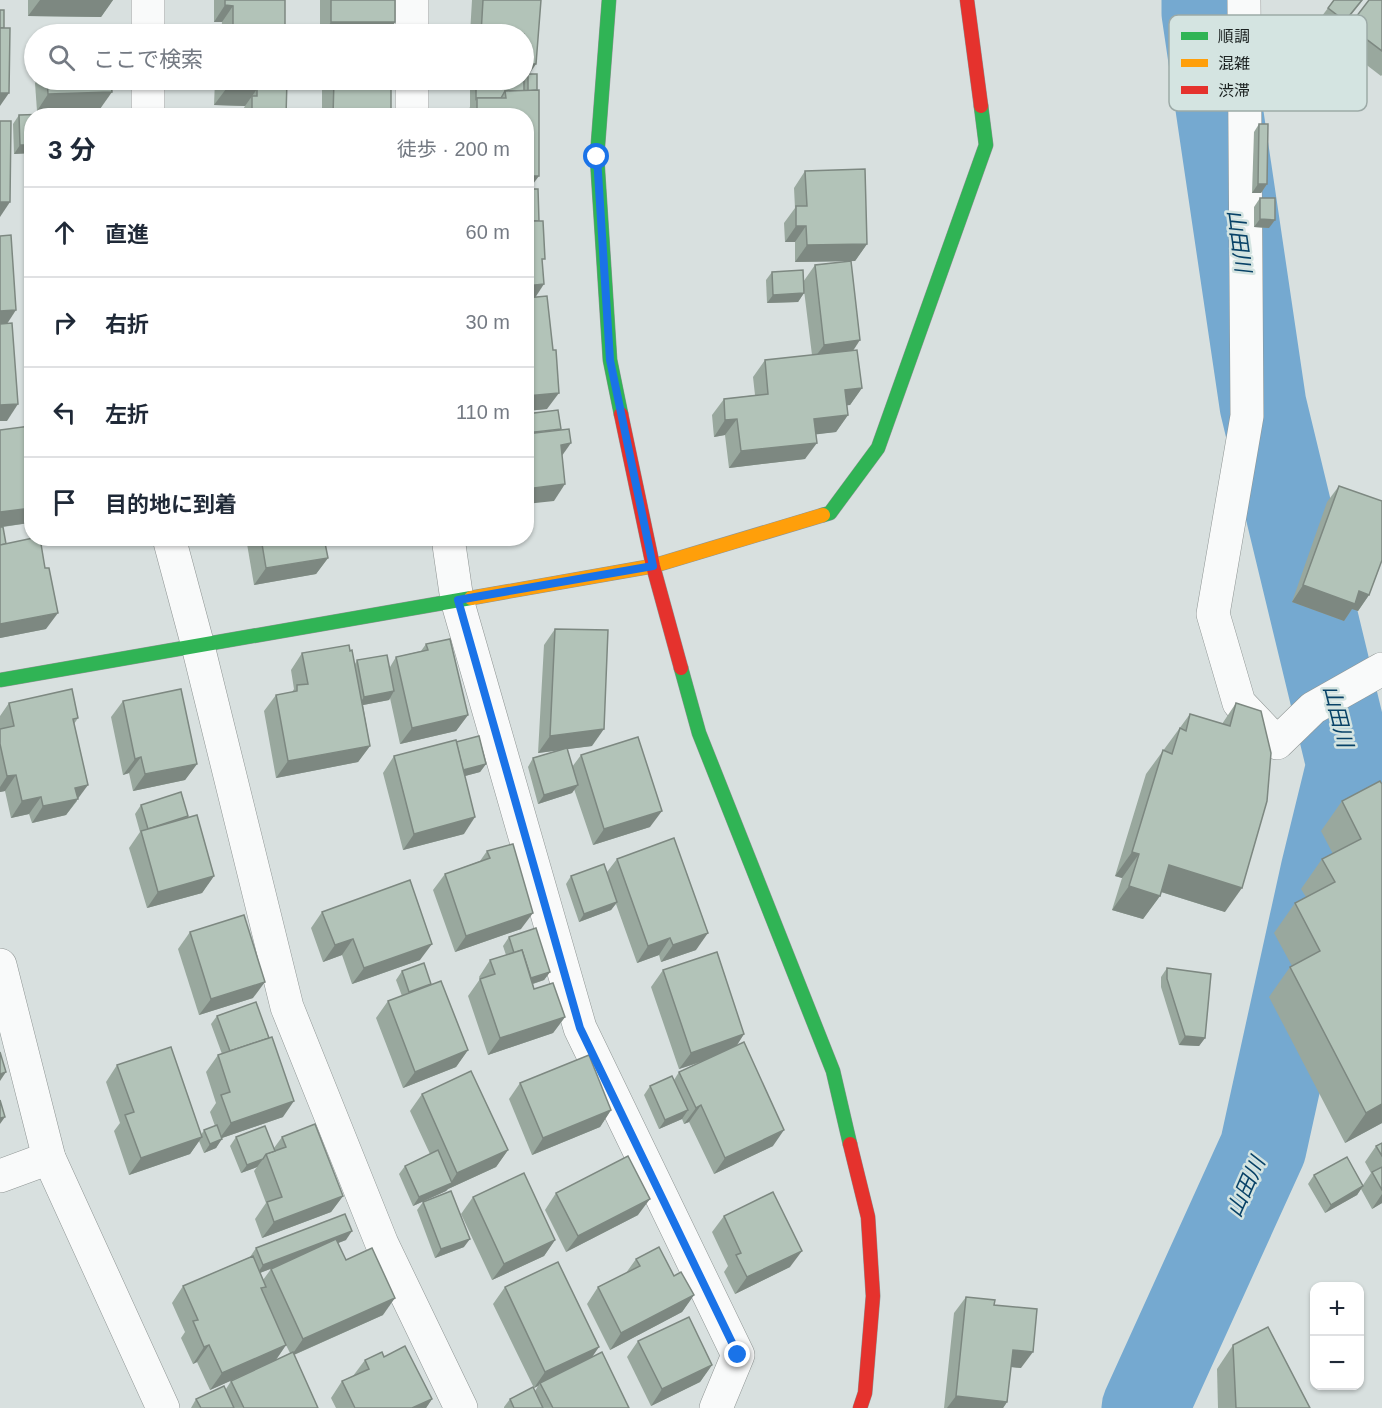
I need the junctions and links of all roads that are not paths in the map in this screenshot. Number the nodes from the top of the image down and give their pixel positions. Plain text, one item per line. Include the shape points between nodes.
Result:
1 (148, 0) edge
2 (412, 0) edge
3 (609, 0) edge
4 (968, 0) edge
5 (1244, 0) edge
6 (1244, 15) edge
7 (148, 24) edge
8 (412, 24) edge
9 (148, 90) edge
10 (412, 90) edge
11 (148, 108) edge
12 (412, 108) edge
13 (1245, 111) edge
14 (171, 546) edge
15 (449, 546) edge
16 (653, 566) junction
17 (458, 600) junction
18 (198, 646) junction
19 (1382, 669) edge
20 (0, 680) edge
21 (0, 965) edge
22 (49, 1158) junction
23 (0, 1176) edge
24 (163, 1408) edge
25 (461, 1408) edge
26 (716, 1408) edge
27 (860, 1408) edge

1 - 7 street
2 - 8 street
3 - 16 street via 597,157 610,360
4 - 16 street via 986,145 878,448 830,513
5 - 6 street
9 - 11 street
10 - 12 street
13 - 19 street via 1247,416 1213,614 1239,703 1277,743 1313,708
14 - 18 street
15 - 17 street
16 - 17 street
16 - 27 street via 699,733 833,1071 868,1217 873,1296 865,1393
17 - 18 street
17 - 26 street via 580,1028 738,1355
18 - 20 street
18 - 25 street via 287,1007 382,1244
21 - 22 street
22 - 23 street
22 - 24 street

